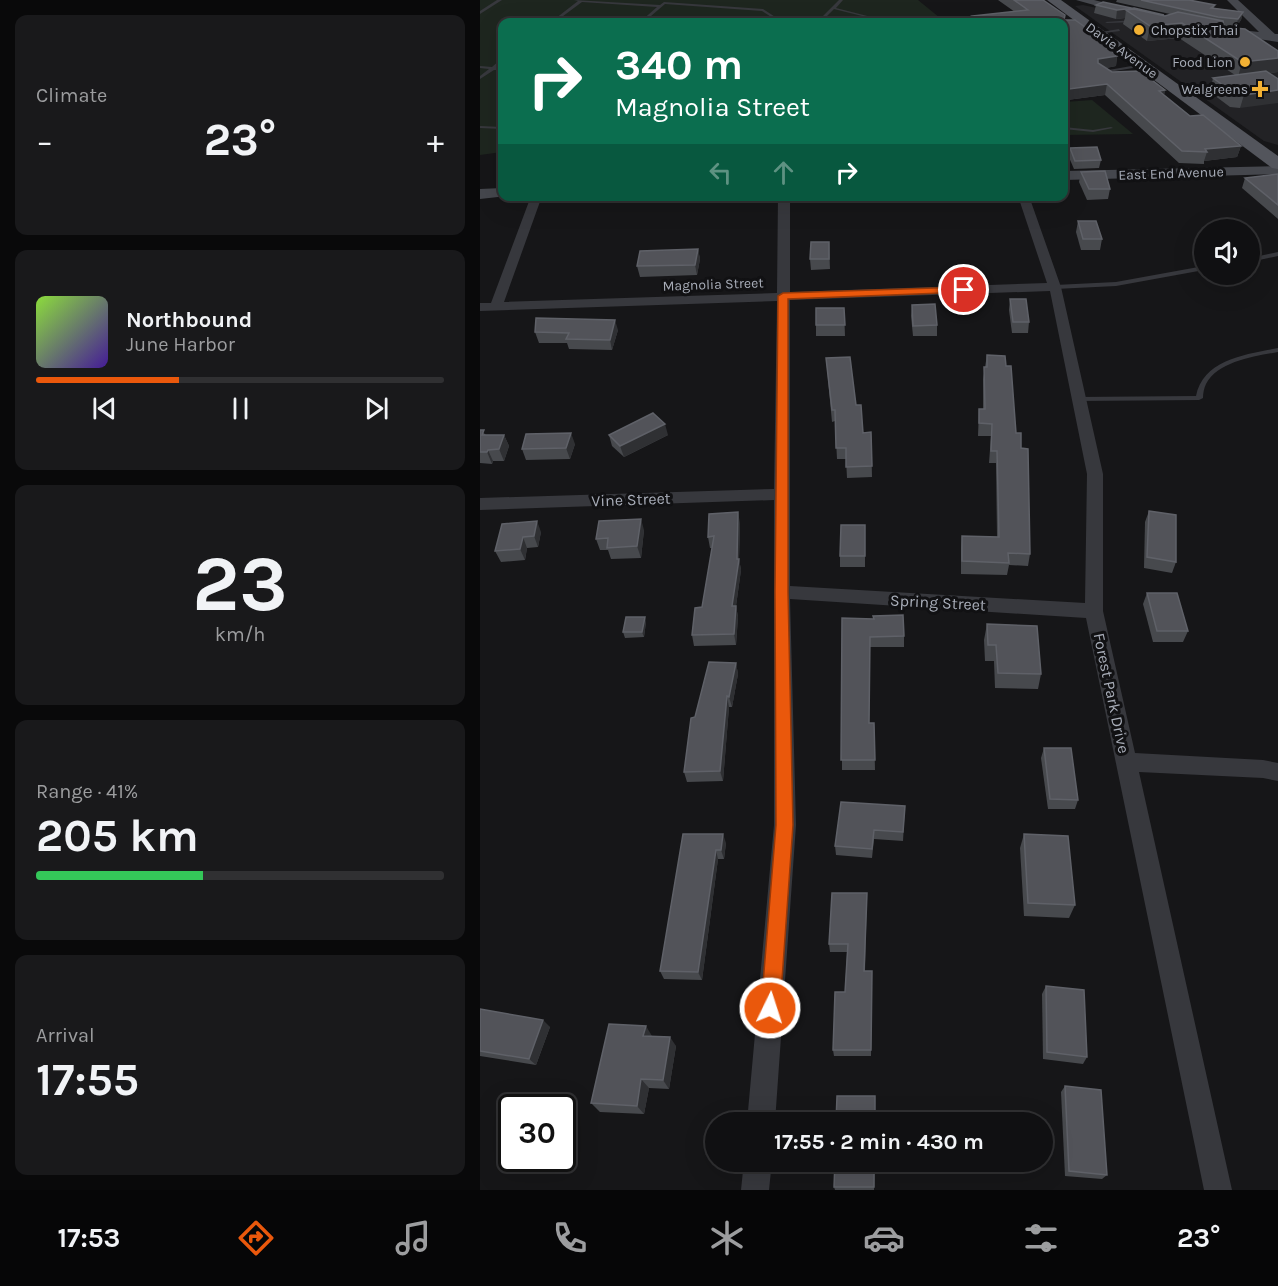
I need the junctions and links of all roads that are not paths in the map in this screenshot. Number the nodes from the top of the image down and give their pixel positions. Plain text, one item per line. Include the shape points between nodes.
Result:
1 (500, 0) edge
2 (576, 0) edge
3 (582, 0) edge
4 (841, 0) edge
5 (1053, 0) edge
6 (1081, 0) edge
7 (1232, 0) edge
8 (759, 1) edge
9 (664, 3) edge
10 (833, 8) junction
11 (763, 10) junction
12 (480, 13) edge
13 (558, 18) edge
14 (647, 18) edge
15 (774, 18) edge
16 (823, 18) edge
17 (873, 18) edge
18 (1143, 18) joint
19 (1092, 27) junction
20 (1207, 28) edge
21 (1119, 30) dead end
22 (1276, 40) edge
23 (498, 64) edge
24 (480, 67) edge
25 (493, 68) junction
26 (498, 69) edge
27 (1147, 72) junction
28 (1104, 76) edge
29 (480, 78) edge
30 (1232, 84) edge
31 (1176, 90) junction
32 (480, 128) edge
33 (498, 128) edge
34 (1068, 128) edge
35 (1111, 128) dead end
36 (1278, 164) edge
37 (1278, 170) edge
38 (1068, 176) edge
39 (480, 194) edge
40 (498, 194) edge
41 (535, 201) edge
42 (784, 201) edge
43 (1025, 201) edge
44 (1278, 254) edge
45 (1260, 258) edge
46 (1194, 270) edge
47 (1055, 287) junction
48 (783, 296) junction
49 (496, 306) junction
50 (480, 307) edge
51 (1278, 350) edge
52 (1078, 399) junction
53 (782, 494) junction
54 (480, 504) edge
55 (781, 592) junction
56 (1094, 611) junction
57 (1127, 762) junction
58 (1278, 772) edge
59 (762, 1112) edge
60 (757, 1172) edge
61 (755, 1190) edge
62 (1218, 1190) edge

1 - 12 lane
2 - 3 lane
3 - 9 lane
3 - 13 lane
4 - 10 lane
5 - 19 main road, Davie Avenue
6 - 18 street
7 - 22 street
8 - 11 lane
9 - 11 lane
9 - 14 lane
10 - 16 lane
10 - 17 lane
11 - 15 lane
18 - 19 lane
19 - 21 lane
19 - 27 main road, Davie Avenue
20 - 22 street via 1223,34
23 - 25 lane
24 - 25 lane
25 - 26 lane
25 - 29 lane
27 - 28 lane via 1099,72
27 - 31 main road, Davie Avenue
30 - 31 lane
31 - 36 main road, Davie Avenue
32 - 33 lane
34 - 35 lane
37 - 38 street, East End Avenue
39 - 40 street
41 - 49 street
42 - 48 street
43 - 47 street, Forest Park Drive
44 - 45 lane
46 - 47 lane via 1116,284
47 - 48 street, Magnolia Street
47 - 52 street, Forest Park Drive
48 - 49 street, Magnolia Street
48 - 53 street
49 - 50 street, Magnolia Street
51 - 52 lane via 1246,356 1215,369 1203,381 1198,398
52 - 56 street, Forest Park Drive via 1095,474
53 - 54 street, Vine Street
53 - 55 street
55 - 56 street, Spring Street
55 - 59 street via 785,825
56 - 57 street, Forest Park Drive
57 - 58 street
57 - 62 street, Forest Park Drive
60 - 61 street

